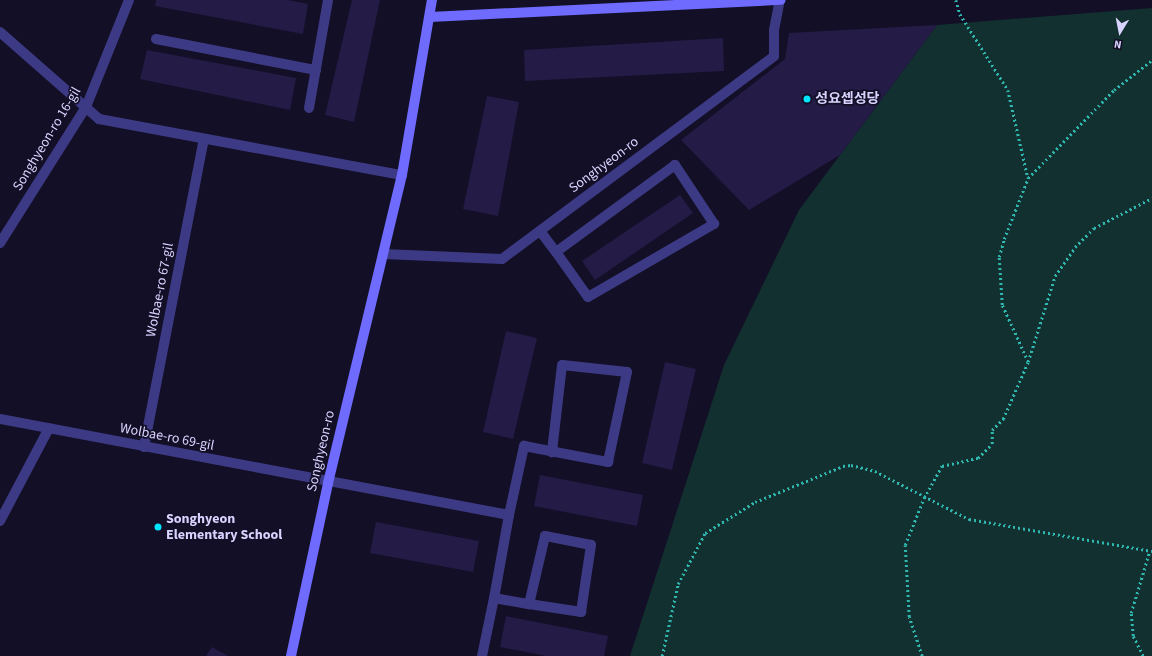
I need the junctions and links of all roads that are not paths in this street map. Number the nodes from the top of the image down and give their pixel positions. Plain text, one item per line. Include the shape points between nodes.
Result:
1 (129, 0) edge
2 (328, 0) edge
3 (432, 0) edge
4 (780, 0) edge
5 (430, 17) junction
6 (0, 32) edge
7 (156, 39) dead end
8 (316, 70) junction
9 (86, 107) junction
10 (309, 108) dead end
11 (204, 139) junction
12 (402, 175) junction
13 (540, 231) junction
14 (0, 243) edge
15 (556, 252) junction
16 (383, 254) junction
17 (0, 419) edge
18 (49, 428) junction
19 (144, 447) junction
20 (552, 452) junction
21 (328, 483) junction
22 (509, 515) junction
23 (0, 521) edge
24 (494, 598) junction
25 (529, 604) junction
26 (291, 656) edge
27 (482, 656) edge

1 - 9 street, Songhyeon-ro 16-gil
2 - 8 street
3 - 5 main road, Songhyeon-ro
4 - 5 main road
4 - 13 street, Songhyeon-ro via 774,30 774,56
5 - 12 main road, Songhyeon-ro
6 - 9 street
7 - 8 street
8 - 10 street
9 - 11 street via 99,119
9 - 14 street, Songhyeon-ro 16-gil
11 - 12 street
11 - 19 street, Wolbae-ro 67-gil
12 - 16 main road, Songhyeon-ro
13 - 15 street
13 - 16 street, Songhyeon-ro via 502,259
15 - 15 street via 588,296 714,224 675,165
16 - 21 main road, Songhyeon-ro
17 - 18 street, Wolbae-ro 69-gil
18 - 19 street, Wolbae-ro 69-gil
18 - 23 street
19 - 21 street, Wolbae-ro 69-gil
20 - 20 street via 608,462 627,372 562,365
20 - 22 street via 524,446
21 - 22 street, Wolbae-ro 69-gil
21 - 26 main road, Songhyeon-ro
22 - 24 street
24 - 25 street
24 - 27 street
25 - 25 street via 581,612 592,545 545,536

